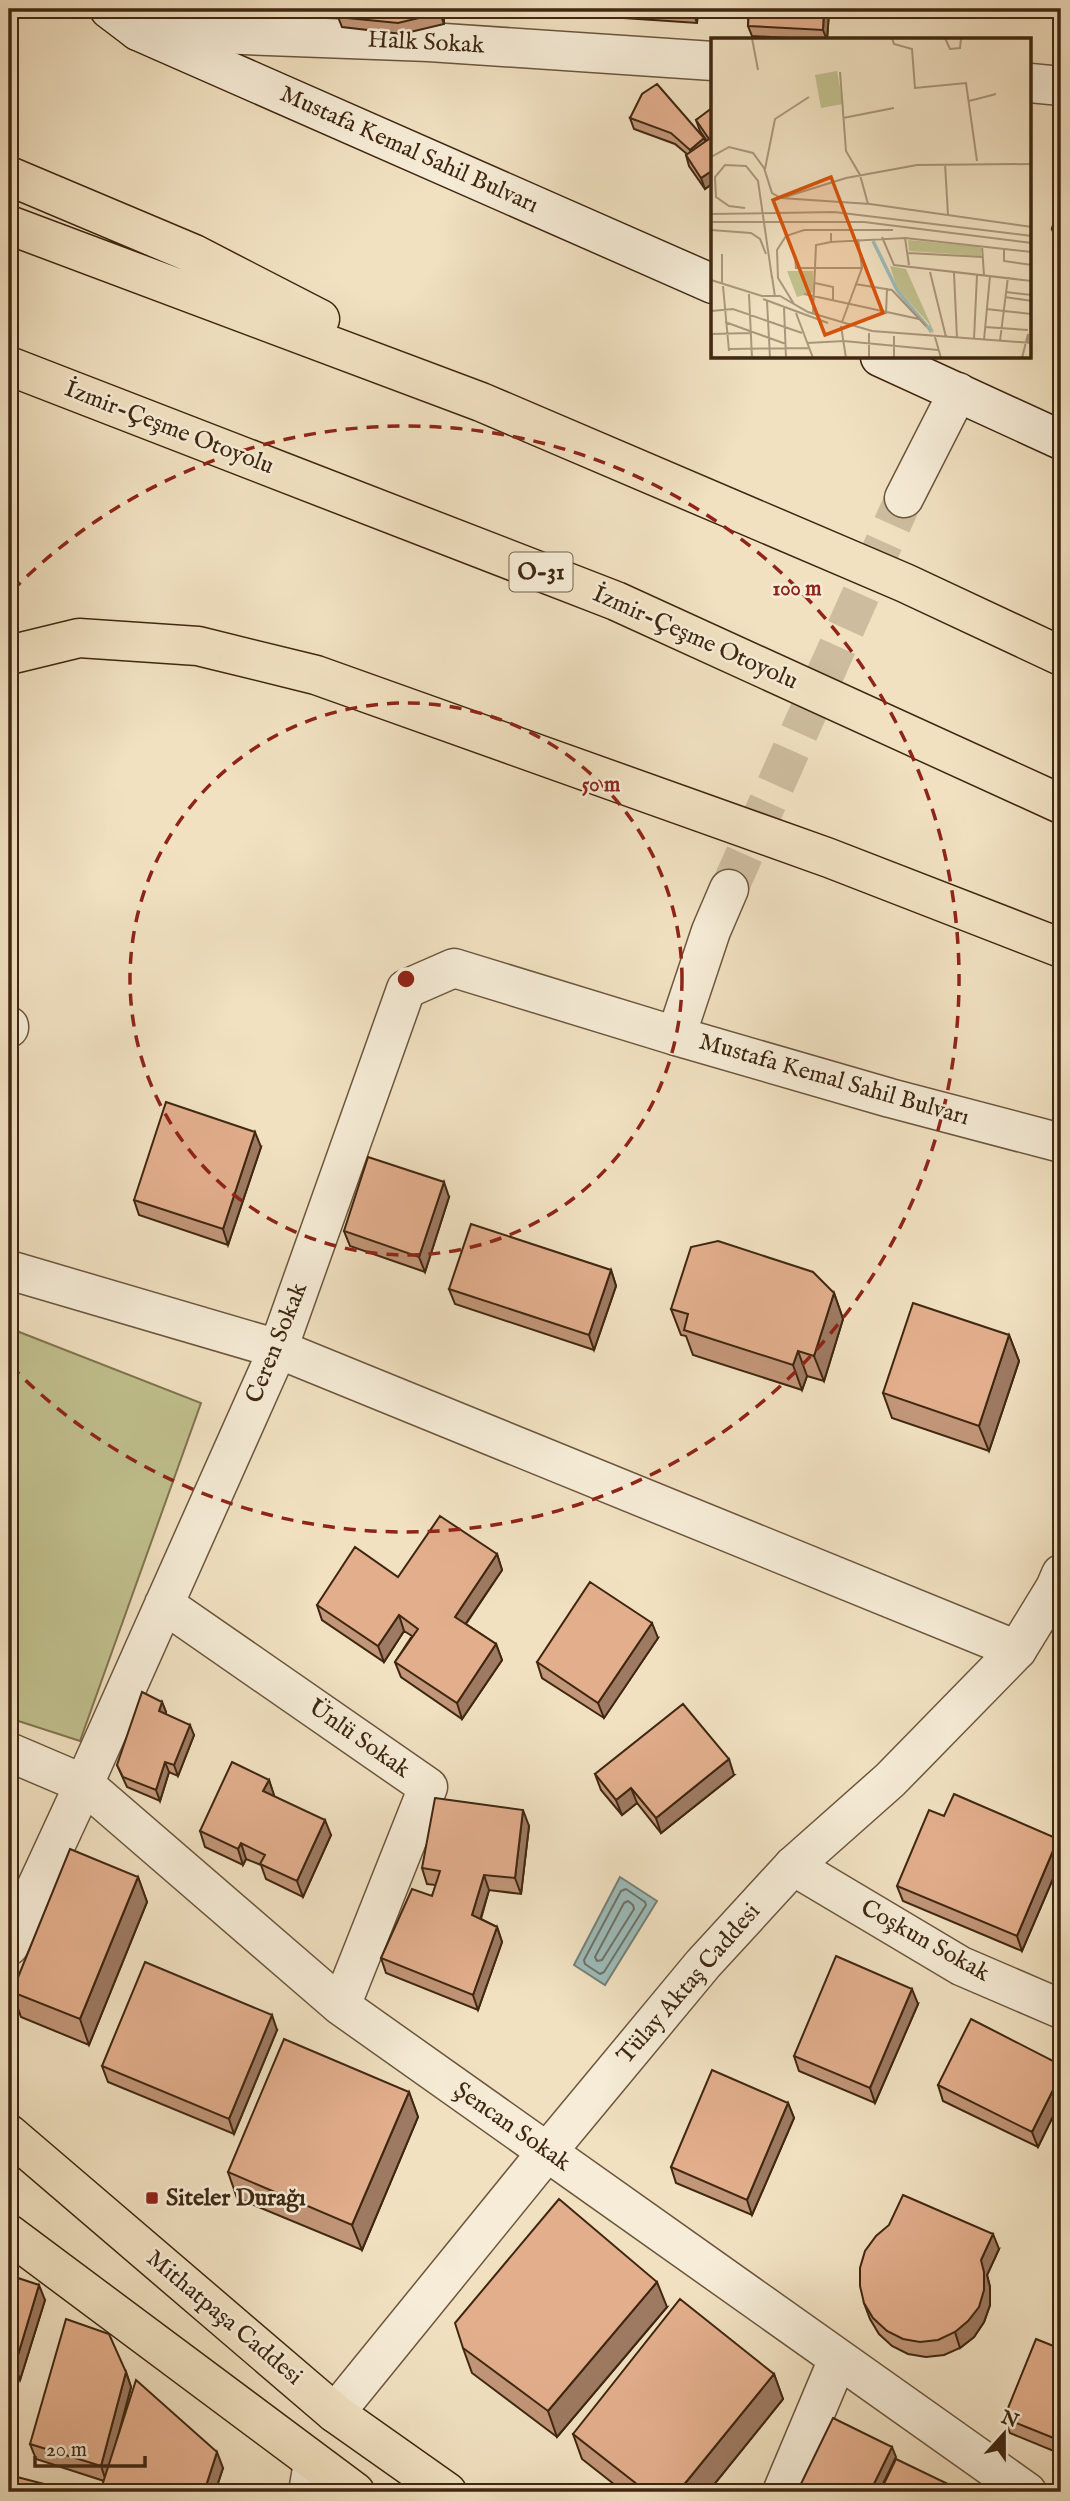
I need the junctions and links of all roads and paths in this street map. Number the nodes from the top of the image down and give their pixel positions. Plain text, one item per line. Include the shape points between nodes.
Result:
1 (124, 20) edge
2 (711, 61) edge
3 (1032, 83) edge
4 (1061, 86) edge
5 (9, 176) edge
6 (9, 225) edge
7 (711, 283) edge
8 (885, 359) edge
9 (9, 366) edge
10 (958, 391) junction
11 (481, 402) junction
12 (1061, 440) edge
13 (904, 498) tunnel mouth
14 (9, 655) edge
15 (1061, 656) edge
16 (1061, 804) edge
17 (729, 889) tunnel mouth
18 (1061, 948) edge
19 (676, 1036) junction
20 (1061, 1143) edge
21 (9, 1270) edge
22 (278, 1349) junction
23 (1061, 1574) edge
24 (164, 1604) junction
25 (1017, 1650) junction
26 (9, 1752) edge
27 (84, 1784) junction
28 (793, 1866) junction
29 (9, 1946) edge
30 (341, 2006) junction
31 (1061, 2009) edge
32 (9, 2134) edge
33 (547, 2152) junction
34 (9, 2234) edge
35 (838, 2359) junction
36 (335, 2413) junction
37 (310, 2477) edge
38 (355, 2492) edge
39 (447, 2492) edge
40 (782, 2492) edge
41 (1027, 2492) edge

1 - 2 street, Halk Sokak
1 - 7 street, Mustafa Kemal Sahil Bulvarı
3 - 4 street
5 - 11 main road via 194,254
6 - 11 main road
8 - 10 street
9 - 16 main road, İzmir-Çeşme Otoyolu / O-31 via 616,601
10 - 12 street
10 - 13 street
11 - 15 main road via 905,583
14 - 18 main road via 92,638 198,646 316,675 829,858
17 - 19 street, Mustafa Kemal Sahil Bulvarı
19 - 20 street, Mustafa Kemal Sahil Bulvarı
19 - 22 street, Ceren Sokak via 454,968 406,989
21 - 22 street
22 - 24 street, Ceren Sokak
22 - 25 street
23 - 25 street, Tülay Aktaş Caddesi
24 - 27 street, Ceren Sokak
24 - 30 street, Ünlü Sokak via 428,1787
25 - 28 street, Tülay Aktaş Caddesi via 890,1780
26 - 27 street, Şencan Sokak
27 - 29 street, Ceren Sokak
27 - 30 street, Şencan Sokak
28 - 31 street, Coşkun Sokak via 961,1966
28 - 33 street, Tülay Aktaş Caddesi via 703,1964
30 - 33 street, Şencan Sokak
32 - 36 main road, Mithatpaşa Caddesi
33 - 35 street, Şencan Sokak
33 - 36 street, Tülay Aktaş Caddesi
34 - 37 main road
35 - 40 street
35 - 41 street, Şencan Sokak
36 - 39 main road, Mithatpaşa Caddesi
37 - 38 main road

